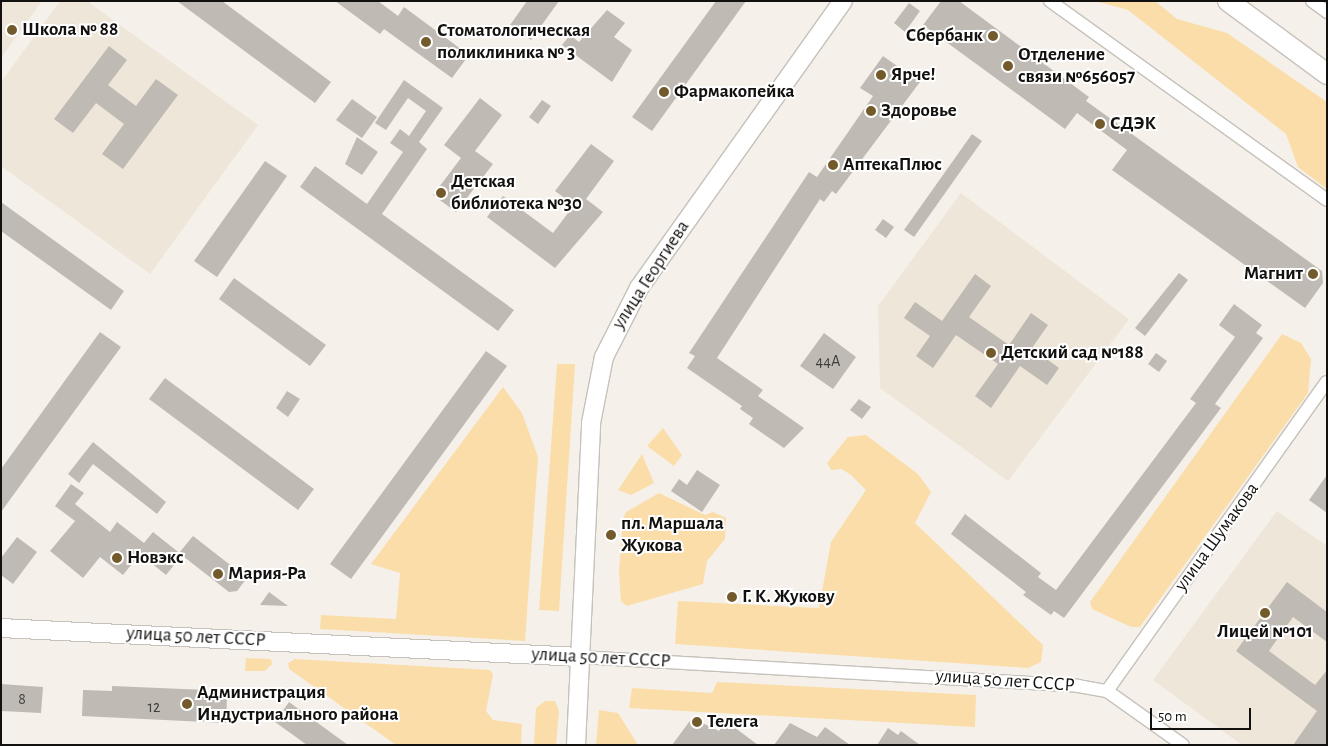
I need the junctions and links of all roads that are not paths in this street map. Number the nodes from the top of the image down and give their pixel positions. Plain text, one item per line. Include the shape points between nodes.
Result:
1 (843, 1) edge
2 (1050, 1) edge
3 (1228, 1) edge
4 (1312, 1) edge
5 (1327, 12) edge
6 (1327, 74) edge
7 (1327, 200) edge
8 (1327, 382) edge
9 (1, 628) edge
10 (580, 657) junction
11 (1107, 691) junction
12 (576, 745) edge
13 (1183, 745) edge

1 - 10 street, улица Георгиева via 639,288 604,357 591,423
2 - 7 street
3 - 6 main road
4 - 5 street
8 - 11 street, улица Шумакова
9 - 10 street, улица 50 лет СССР
10 - 11 street, улица 50 лет СССР
10 - 12 street, улица Георгиева
11 - 13 street

